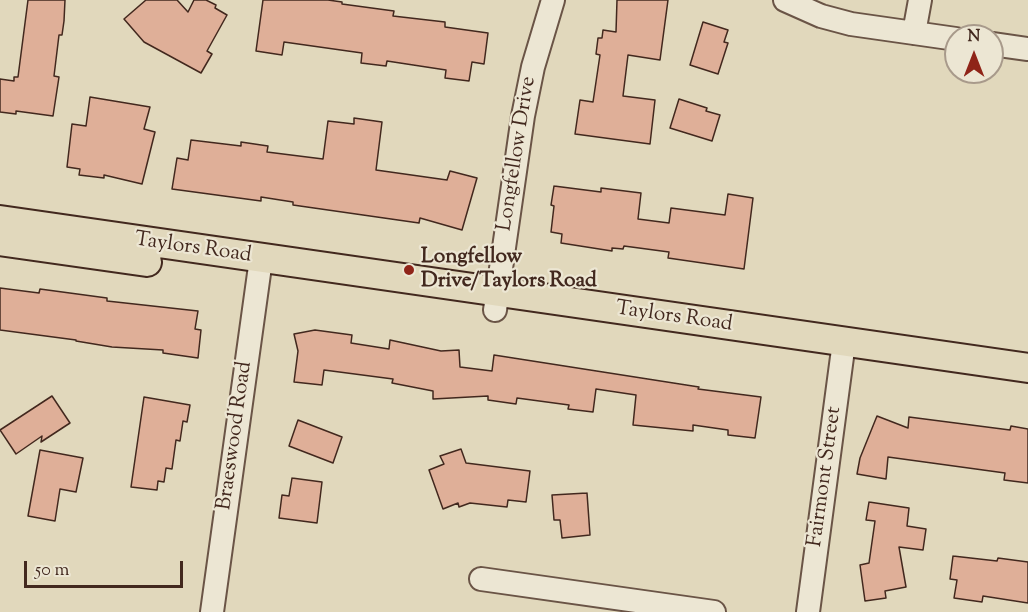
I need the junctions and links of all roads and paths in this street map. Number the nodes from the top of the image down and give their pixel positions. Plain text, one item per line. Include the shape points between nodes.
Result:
1 (785, 0) edge
2 (920, 0) edge
3 (549, 1) edge
4 (914, 33) junction
5 (944, 37) edge
6 (1004, 46) edge
7 (1028, 49) edge
8 (0, 220) edge
9 (0, 241) edge
10 (260, 269) junction
11 (496, 302) junction
12 (842, 351) junction
13 (1028, 368) edge
14 (1028, 386) edge
15 (481, 579) dead end
16 (212, 612) edge
17 (714, 612) edge
18 (808, 612) edge

1 - 4 street via 850,24
2 - 4 street
3 - 11 street, Longfellow Drive via 522,116
4 - 5 street
6 - 7 street
8 - 10 main road, Taylors Road
9 - 10 main road, Taylors Road
10 - 11 main road, Taylors Road
10 - 16 street, Braeswood Road
11 - 12 main road, Taylors Road
12 - 13 main road, Taylors Road
12 - 14 main road, Taylors Road
12 - 18 street, Fairmont Street
15 - 17 street

